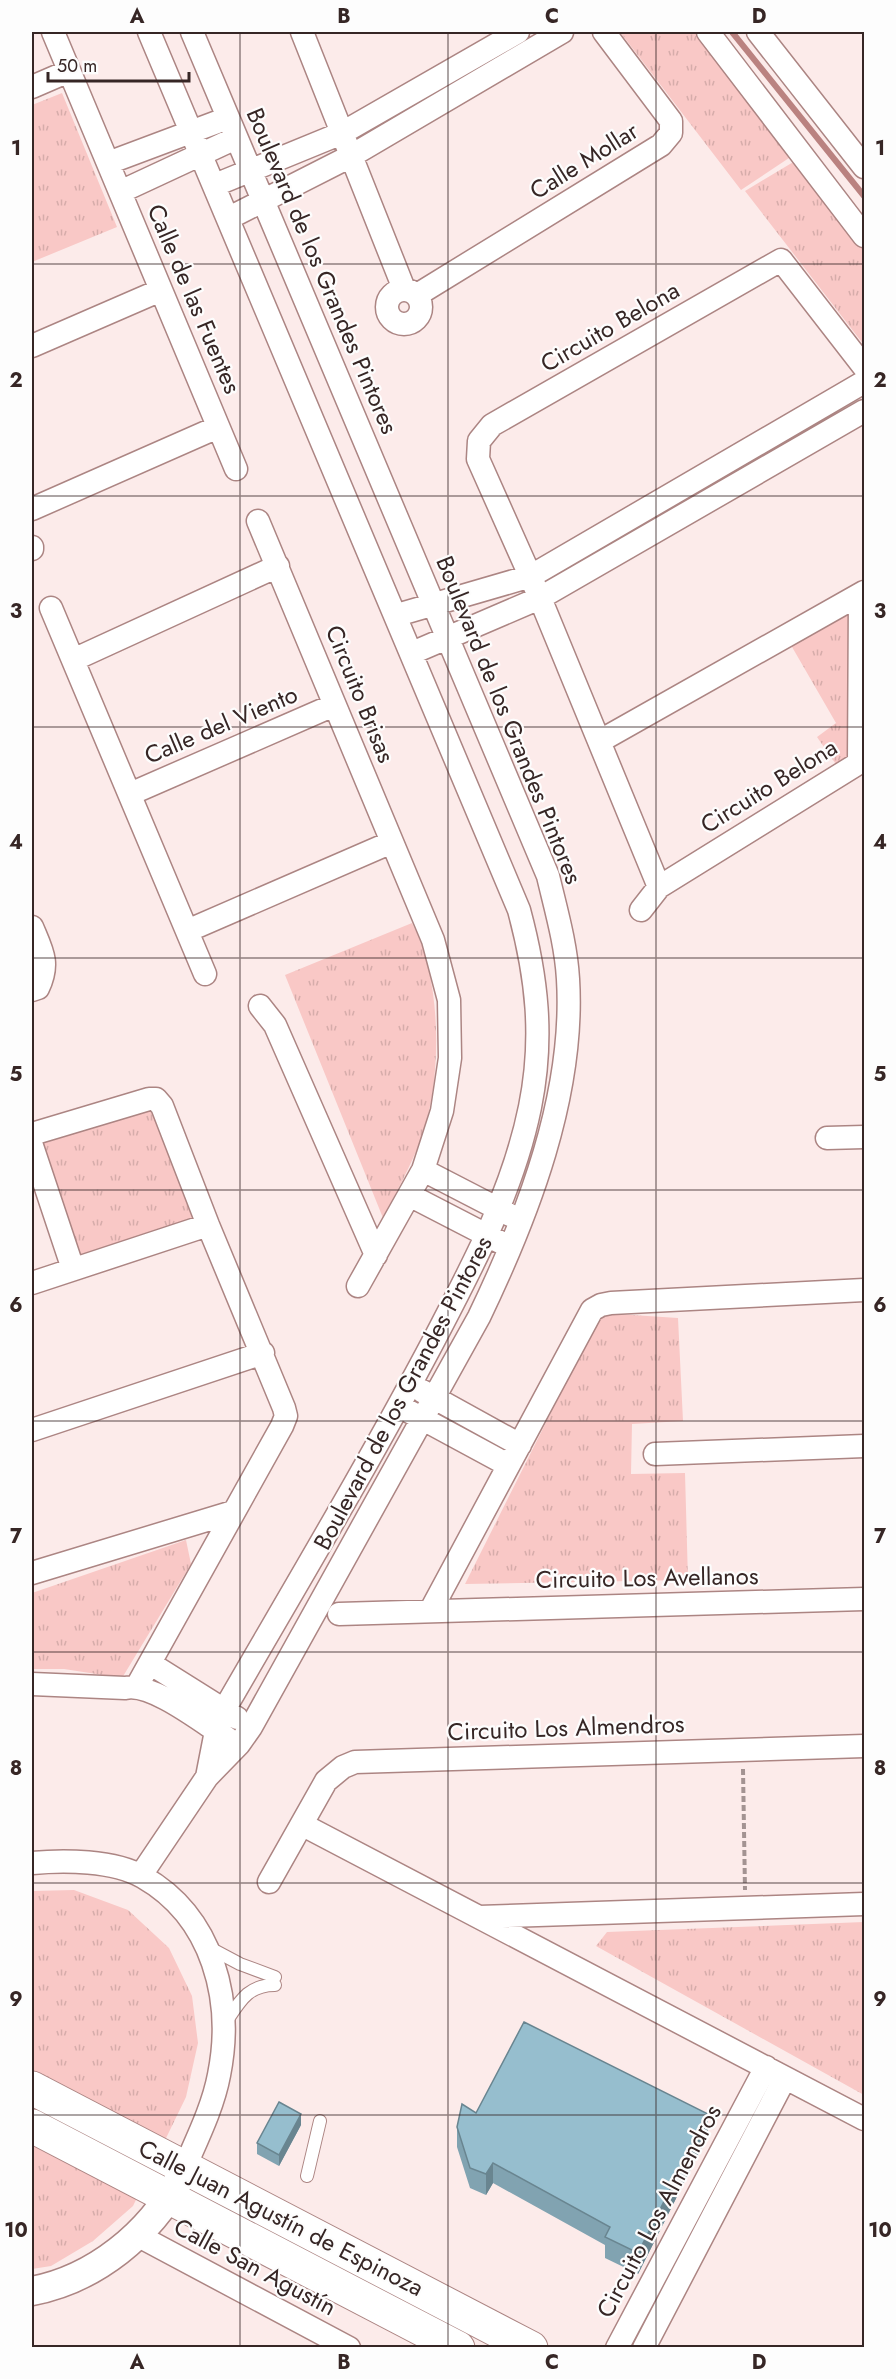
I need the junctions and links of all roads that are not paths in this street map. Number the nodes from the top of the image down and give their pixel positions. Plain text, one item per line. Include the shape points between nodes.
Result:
1 (53, 32) edge
2 (149, 32) edge
3 (192, 32) edge
4 (303, 32) edge
5 (518, 32) edge
6 (562, 32) edge
7 (604, 32) edge
8 (708, 32) edge
9 (758, 32) edge
10 (69, 71) junction
11 (32, 87) edge
12 (232, 128) junction
13 (191, 131) junction
14 (342, 133) junction
15 (201, 154) junction
16 (351, 156) junction
17 (108, 163) junction
18 (864, 167) edge
19 (250, 170) junction
20 (215, 185) junction
21 (120, 192) junction
22 (264, 201) junction
23 (229, 218) junction
24 (864, 237) edge
25 (160, 290) junction
26 (32, 346) edge
27 (864, 367) edge
28 (864, 382) edge
29 (864, 411) edge
30 (218, 427) junction
31 (236, 469) dead end
32 (32, 509) edge
33 (258, 520) dead end
34 (278, 566) junction
35 (531, 576) junction
36 (862, 593) edge
37 (540, 598) junction
38 (432, 605) junction
39 (51, 608) dead end
40 (397, 615) junction
41 (447, 638) junction
42 (412, 653) junction
43 (73, 660) junction
44 (334, 705) junction
45 (600, 741) junction
46 (130, 794) junction
47 (392, 843) junction
48 (659, 887) junction
49 (641, 910) dead end
50 (32, 927) edge
51 (187, 931) junction
52 (205, 974) dead end
53 (32, 990) edge
54 (260, 1006) dead end
55 (32, 1134) edge
56 (864, 1137) edge
57 (827, 1138) dead end
58 (32, 1146) edge
59 (423, 1170) junction
60 (410, 1195) junction
61 (499, 1210) junction
62 (522, 1222) junction
63 (208, 1226) junction
64 (488, 1235) junction
65 (512, 1248) junction
66 (376, 1255) junction
67 (73, 1269) junction
68 (32, 1282) edge
69 (358, 1286) dead end
70 (864, 1290) edge
71 (262, 1353) junction
72 (411, 1384) junction
73 (434, 1397) junction
74 (398, 1406) junction
75 (422, 1419) junction
76 (32, 1431) edge
77 (520, 1444) junction
78 (864, 1446) edge
79 (655, 1454) dead end
80 (508, 1465) junction
81 (233, 1512) junction
82 (32, 1573) edge
83 (864, 1599) edge
84 (431, 1610) junction
85 (339, 1614) dead end
86 (151, 1664) junction
87 (32, 1684) edge
88 (137, 1686) junction
89 (224, 1710) junction
90 (216, 1731) junction
91 (245, 1736) junction
92 (864, 1746) edge
93 (207, 1777) junction
94 (303, 1825) junction
95 (32, 1863) edge
96 (141, 1875) junction
97 (269, 1882) dead end
98 (864, 1904) edge
99 (477, 1917) junction
100 (207, 1947) junction
101 (224, 2025) junction
102 (775, 2072) junction
103 (32, 2088) edge
104 (864, 2119) edge
105 (320, 2121) dead end
106 (32, 2126) edge
107 (735, 2149) junction
108 (307, 2176) dead end
109 (176, 2183) junction
110 (137, 2235) junction
111 (32, 2291) edge
112 (349, 2348) edge
113 (458, 2348) edge
114 (531, 2348) edge
115 (617, 2348) edge
116 (644, 2348) edge

1 - 10 street, Calle de las Fuentes
2 - 13 street, Boulevard de los Grandes Pintores
3 - 12 street, Boulevard de los Grandes Pintores
4 - 14 street, Calle Mollar
5 - 14 street
6 - 16 street
7 - 16 street, Calle Mollar via 671,121 671,133 661,145 411,292
8 - 24 street
9 - 18 street
10 - 11 street
10 - 17 street, Calle de las Fuentes
12 - 13 street
12 - 15 street, Calle de las Fuentes
12 - 19 street, Boulevard de los Grandes Pintores
13 - 15 street, Boulevard de los Grandes Pintores
13 - 17 street
14 - 16 street, Calle Mollar
14 - 19 street
15 - 20 street, Boulevard de los Grandes Pintores
15 - 21 street, Calle de las Fuentes
16 - 22 street
17 - 21 street, Calle de las Fuentes
19 - 20 street
19 - 22 street, Boulevard de los Grandes Pintores
20 - 23 street, Boulevard de los Grandes Pintores
21 - 25 street, Calle de las Fuentes
22 - 23 street
22 - 38 street, Boulevard de los Grandes Pintores
23 - 40 street, Boulevard de los Grandes Pintores
25 - 26 street
25 - 30 street, Calle de las Fuentes
27 - 35 street, Circuito Belona via 781,260 492,425 479,441 478,459
28 - 35 street
29 - 37 street
30 - 31 street, Calle de las Fuentes
30 - 32 street, Calle de las Fuentes
33 - 34 street, Circuito Brisas
34 - 43 street
34 - 44 street, Circuito Brisas
35 - 37 street, Circuito Belona
35 - 38 street
36 - 45 street, Circuito Belona
36 - 48 street, Circuito Belona via 859,763
37 - 41 street
37 - 45 street, Circuito Belona
38 - 40 street
38 - 41 street, Boulevard de los Grandes Pintores
39 - 43 street
40 - 42 street, Boulevard de los Grandes Pintores
41 - 42 street
41 - 62 street, Boulevard de los Grandes Pintores via 548,876 561,927 568,979 563,1064 551,1123
42 - 61 street, Boulevard de los Grandes Pintores via 519,910 532,962 538,1028 534,1076 519,1152
43 - 46 street
44 - 46 street, Calle del Viento
44 - 47 street, Circuito Brisas
45 - 48 street, Circuito Belona
46 - 51 street
47 - 51 street
47 - 59 street, Circuito Brisas via 433,940 449,1000 450,1058 442,1111
48 - 49 street, Circuito Belona
50 - 53 street via 43,953 45,972 38,988
51 - 52 street
54 - 66 street via 275,1025
55 - 63 street via 156,1099
56 - 57 street
58 - 67 street
59 - 60 street, Circuito Brisas
59 - 61 street
60 - 64 street
60 - 66 street, Circuito Brisas
61 - 62 street
61 - 64 street, Boulevard de los Grandes Pintores
62 - 65 street, Boulevard de los Grandes Pintores
63 - 67 street
63 - 71 street
64 - 65 street
64 - 72 street, Boulevard de los Grandes Pintores
65 - 73 street, Boulevard de los Grandes Pintores
66 - 69 street, Circuito Brisas
67 - 68 street
70 - 77 street via 601,1305 586,1318
71 - 76 street
71 - 81 street via 286,1416
72 - 73 street
72 - 74 street, Boulevard de los Grandes Pintores
73 - 75 street, Boulevard de los Grandes Pintores
73 - 77 street
74 - 75 street
74 - 89 street, Boulevard de los Grandes Pintores
75 - 80 street
75 - 91 street, Boulevard de los Grandes Pintores
77 - 80 street
78 - 79 street
80 - 84 street
81 - 82 street
81 - 86 street
83 - 84 street, Circuito Los Avellanos
84 - 85 street, Circuito Los Avellanos
86 - 88 street
86 - 89 street
87 - 88 street
88 - 90 street
89 - 90 street, Boulevard de los Grandes Pintores
89 - 91 street
90 - 91 street
90 - 93 street, Boulevard de los Grandes Pintores
91 - 93 street, Boulevard de los Grandes Pintores
92 - 94 street, Circuito Los Almendros via 355,1762 326,1781
93 - 96 street, Boulevard de los Grandes Pintores
94 - 97 street, Circuito Los Almendros
94 - 99 street
95 - 96 street via 98,1863
96 - 100 street via 167,1893 192,1920
98 - 99 street
99 - 102 street
100 - 101 street via 221,1995
100 - 101 lane via 275,1981 246,1993
101 - 109 street via 219,2076
102 - 104 street
102 - 107 street, Circuito Los Almendros
103 - 109 main road, Calle Juan Agustín de Espinoza
105 - 108 lane
106 - 109 main road, Calle Juan Agustín de Espinoza
107 - 115 street, Circuito Los Almendros
107 - 116 street, Circuito Los Almendros
109 - 110 street
109 - 113 main road, Calle Juan Agustín de Espinoza
109 - 114 main road, Calle Juan Agustín de Espinoza
110 - 111 street via 111,2259 75,2278
110 - 112 street, Calle San Agustín

